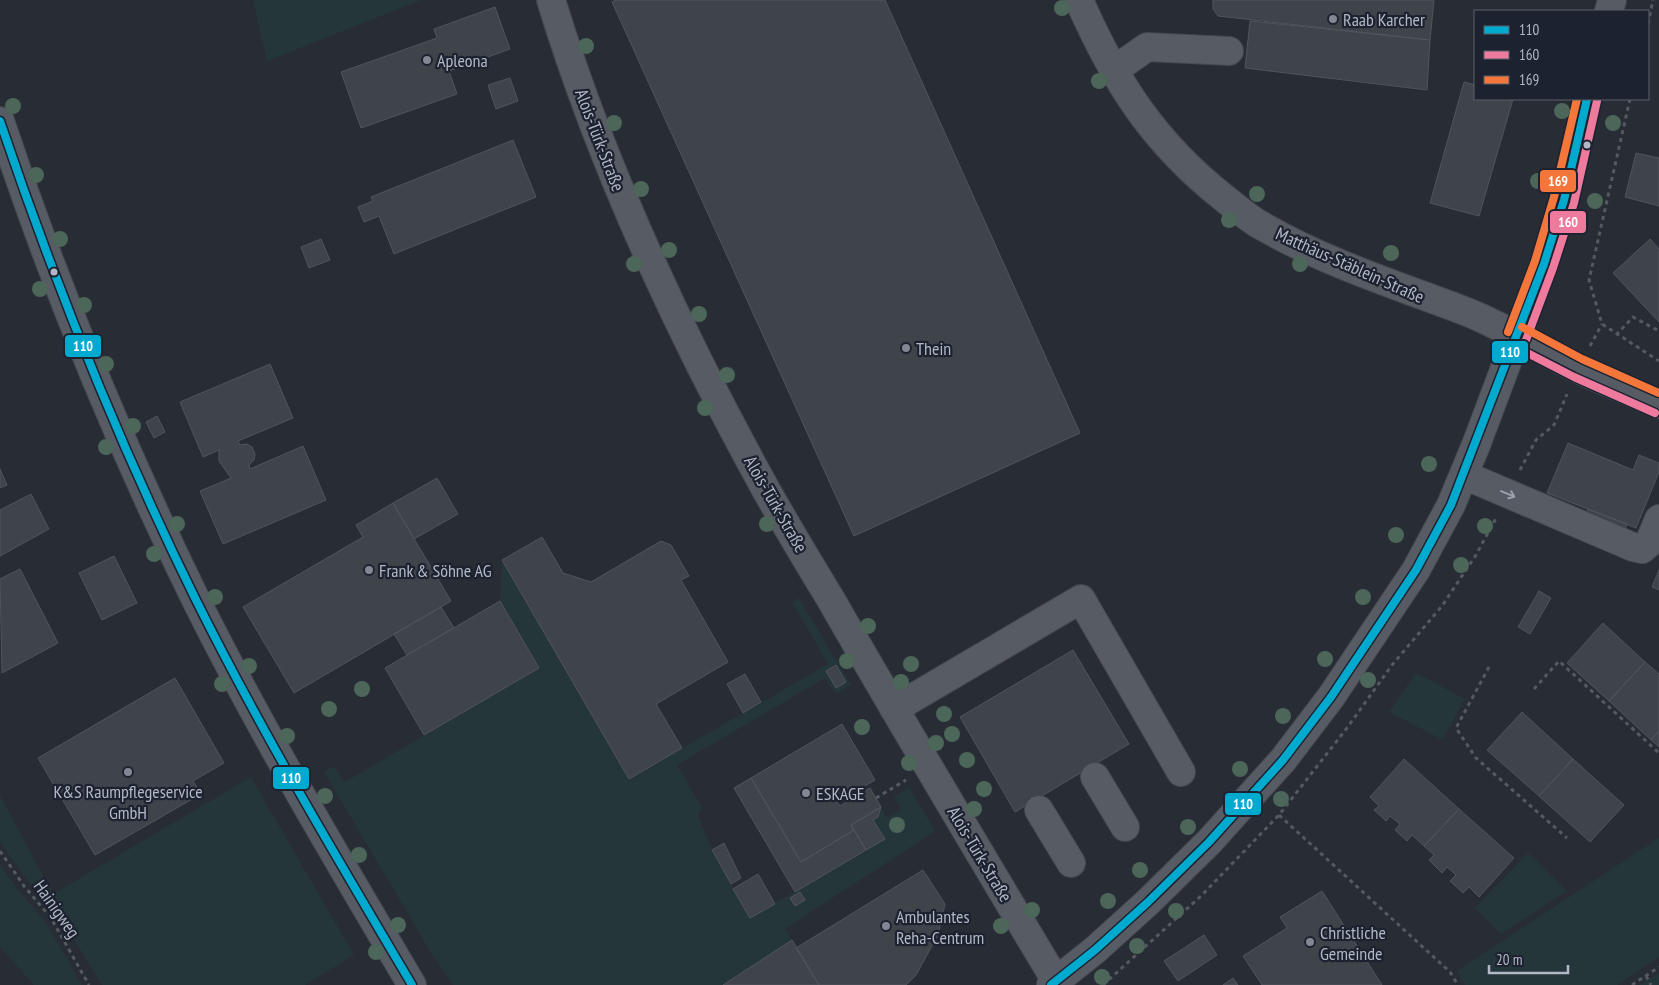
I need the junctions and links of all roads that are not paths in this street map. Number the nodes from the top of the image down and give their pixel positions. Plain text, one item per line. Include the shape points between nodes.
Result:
1 (551, 0) edge
2 (1079, 0) edge
3 (1229, 51) dead end
4 (1113, 71) junction
5 (1588, 100) edge
6 (0, 121) edge
7 (1517, 336) junction
8 (1659, 404) edge
9 (1464, 475) junction
10 (1659, 519) edge
11 (894, 709) junction
12 (1181, 772) dead end
13 (1095, 777) dead end
14 (1039, 810) dead end
15 (1125, 827) dead end
16 (1071, 863) dead end
17 (1054, 983) edge
18 (412, 985) edge

1 - 11 street, Alois-Türk-Straße via 602,148 686,336 766,489
2 - 4 street, Matthäus-Stäblein-Straße
3 - 4 street via 1147,47
4 - 7 street, Matthäus-Stäblein-Straße via 1159,138 1203,181 1256,223 1307,250 1463,311
5 - 7 street via 1564,200
6 - 18 street via 32,218 78,337 195,598 302,799
7 - 8 street, Matthäus-Stäblein-Straße via 1578,368
7 - 9 street
9 -> 10 street via 1633,547 1642,549 1648,544
9 - 17 street via 1416,570 1331,697 1284,760 1209,842 1148,902
11 - 12 street via 1081,599
11 - 17 street, Alois-Türk-Straße
13 - 15 street
14 - 16 street

